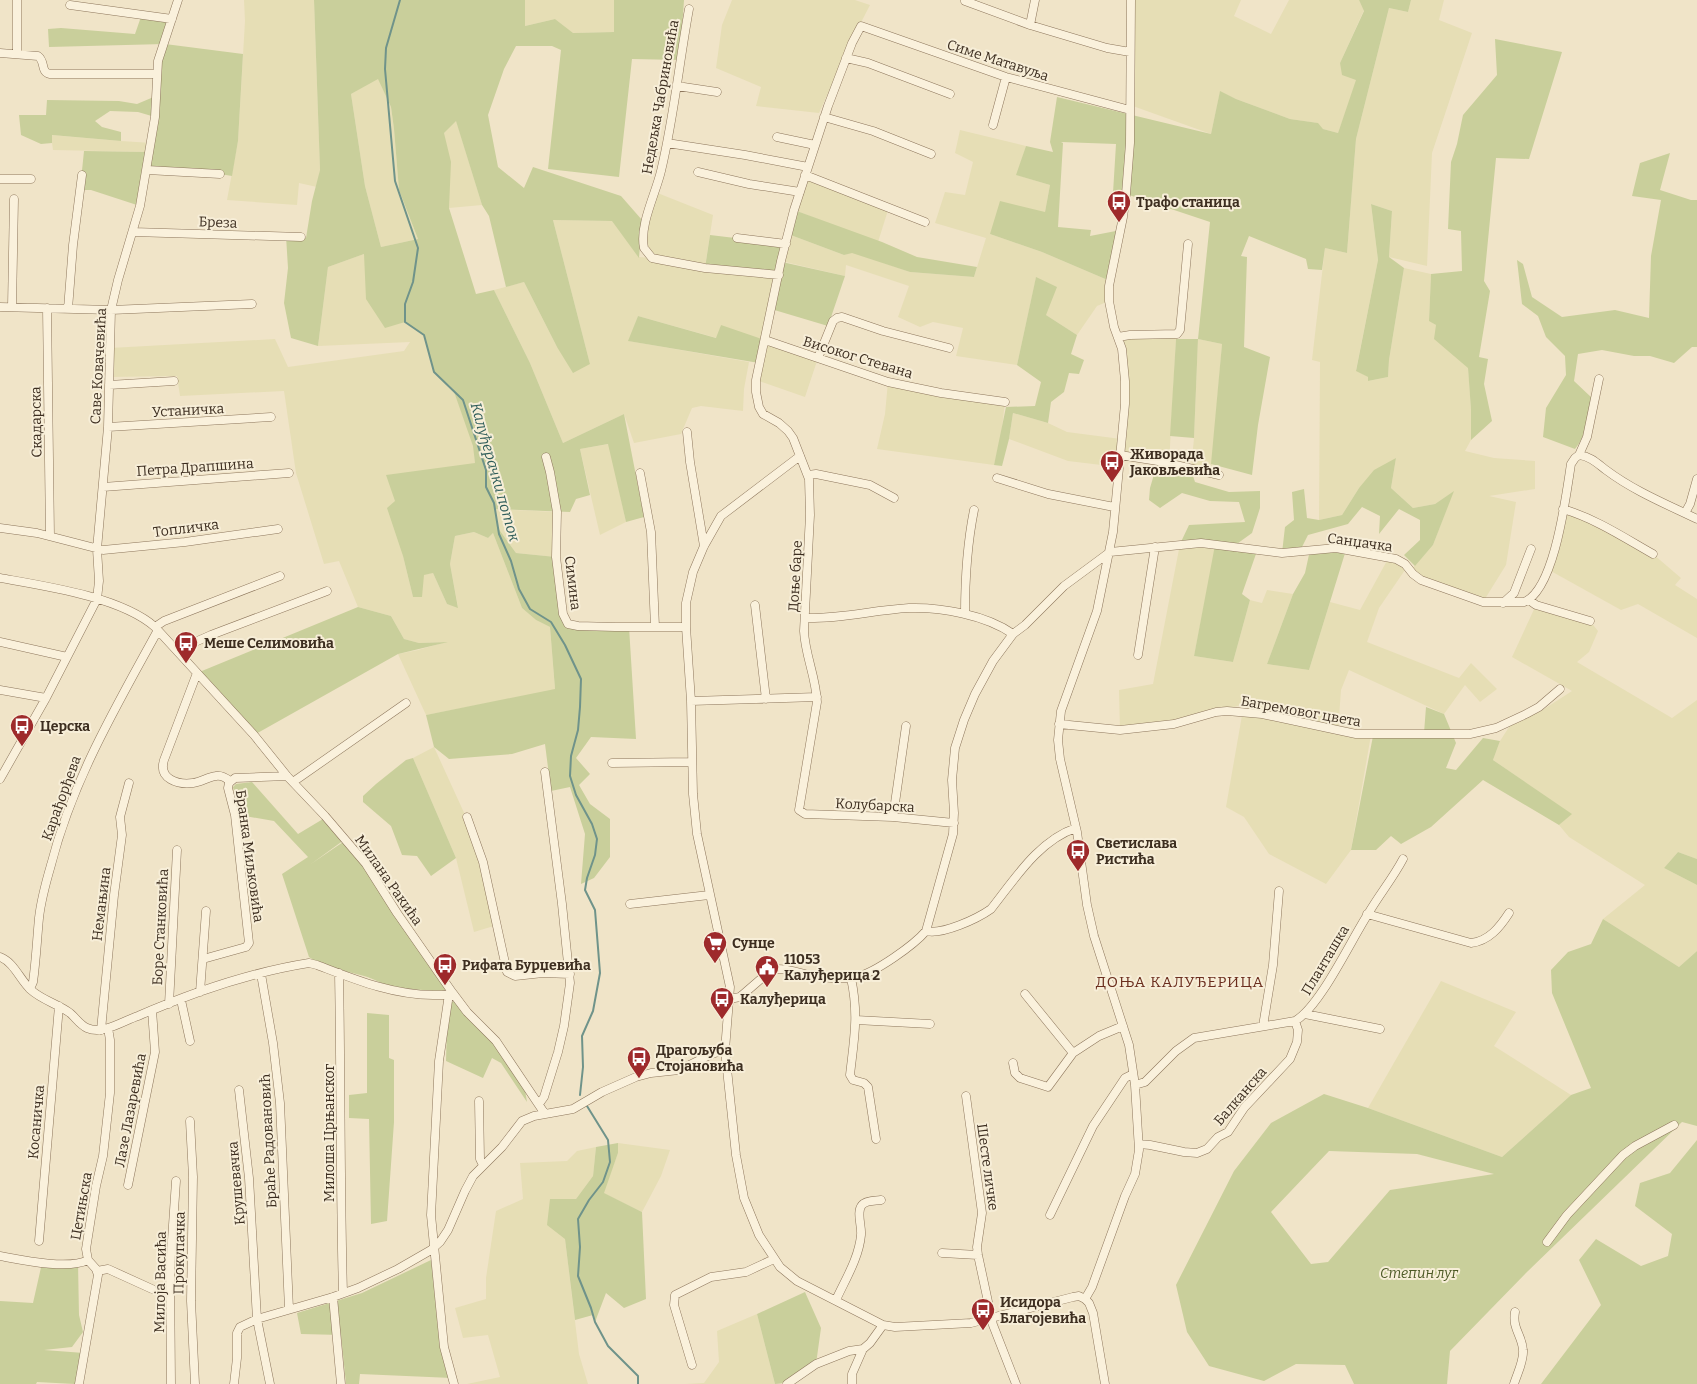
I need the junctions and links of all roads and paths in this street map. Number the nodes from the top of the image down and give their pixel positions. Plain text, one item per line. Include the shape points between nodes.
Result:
1 (16, 0) edge
2 (178, 0) edge
3 (1035, 0) edge
4 (1131, 0) edge
5 (965, 2) dead end
6 (70, 5) dead end
7 (688, 9) dead end
8 (172, 19) junction
9 (1030, 25) junction
10 (861, 26) joint
11 (1130, 52) junction
12 (0, 53) edge
13 (17, 54) junction
14 (846, 58) junction
15 (157, 74) junction
16 (1006, 77) junction
17 (677, 86) junction
18 (717, 92) dead end
19 (950, 94) dead end
20 (1130, 110) junction
21 (824, 117) junction
22 (993, 125) dead end
23 (777, 137) dead end
24 (667, 143) junction
25 (815, 145) junction
26 (931, 154) dead end
27 (146, 170) junction
28 (807, 171) junction
29 (698, 172) dead end
30 (220, 174) dead end
31 (82, 175) dead end
32 (0, 179) edge
33 (31, 179) dead end
34 (800, 192) junction
35 (14, 199) dead end
36 (925, 222) dead end
37 (132, 232) junction
38 (301, 237) dead end
39 (737, 238) dead end
40 (786, 244) junction
41 (1188, 244) dead end
42 (779, 275) junction
43 (252, 304) dead end
44 (0, 307) edge
45 (12, 307) junction
46 (47, 308) junction
47 (68, 309) junction
48 (111, 310) junction
49 (1118, 337) junction
50 (765, 340) junction
51 (949, 348) dead end
52 (818, 358) junction
53 (1598, 379) dead end
54 (174, 381) dead end
55 (109, 385) junction
56 (1005, 402) dead end
57 (270, 417) dead end
58 (108, 427) junction
59 (687, 432) dead end
60 (1579, 455) junction
61 (800, 456) junction
62 (1120, 456) junction
63 (546, 457) dead end
64 (289, 472) dead end
65 (640, 473) dead end
66 (808, 475) junction
67 (1219, 475) dead end
68 (998, 478) dead end
69 (1697, 479) edge
70 (103, 487) junction
71 (894, 498) dead end
72 (1114, 507) junction
73 (1563, 509) junction
74 (974, 510) dead end
75 (1685, 513) junction
76 (1697, 519) edge
77 (0, 528) edge
78 (278, 529) dead end
79 (50, 536) junction
80 (704, 546) junction
81 (1155, 547) junction
82 (97, 549) junction
83 (1531, 549) dead end
84 (1110, 552) junction
85 (1653, 554) dead end
86 (280, 576) dead end
87 (0, 578) edge
88 (326, 592) dead end
89 (97, 599) junction
90 (1529, 600) junction
91 (1503, 603) junction
92 (755, 605) dead end
93 (965, 614) junction
94 (805, 618) junction
95 (1590, 620) dead end
96 (655, 627) junction
97 (686, 627) junction
98 (157, 628) junction
99 (1013, 634) junction
100 (0, 642) edge
101 (177, 650) junction
102 (1138, 655) dead end
103 (67, 657) junction
104 (197, 673) junction
105 (1560, 689) dead end
106 (0, 690) edge
107 (817, 697) junction
108 (46, 698) junction
109 (766, 699) junction
110 (692, 701) junction
111 (406, 703) dead end
112 (1059, 724) junction
113 (906, 726) dead end
114 (692, 762) junction
115 (612, 763) dead end
116 (545, 772) dead end
117 (0, 779) edge
118 (290, 779) junction
119 (230, 781) junction
120 (129, 783) dead end
121 (799, 807) joint
122 (466, 817) dead end
123 (893, 817) junction
124 (954, 823) junction
125 (1076, 828) junction
126 (177, 850) dead end
127 (1403, 859) dead end
128 (1279, 891) dead end
129 (709, 895) junction
130 (630, 904) dead end
131 (206, 911) dead end
132 (1367, 914) junction
133 (1509, 914) dead end
134 (926, 930) junction
135 (0, 957) edge
136 (203, 959) junction
137 (261, 974) junction
138 (339, 974) junction
139 (570, 974) junction
140 (851, 978) junction
141 (30, 989) junction
142 (200, 992) junction
143 (451, 993) junction
144 (1025, 994) dead end
145 (730, 999) junction
146 (181, 1000) junction
147 (169, 1004) junction
148 (59, 1006) junction
149 (152, 1010) junction
150 (1305, 1014) junction
151 (856, 1020) junction
152 (1295, 1020) junction
153 (930, 1024) dead end
154 (1123, 1026) junction
155 (1263, 1026) junction
156 (104, 1029) junction
157 (1380, 1029) dead end
158 (190, 1041) dead end
159 (725, 1050) junction
160 (1073, 1053) junction
161 (1013, 1063) dead end
162 (1133, 1074) junction
163 (1135, 1086) junction
164 (239, 1090) dead end
165 (966, 1096) dead end
166 (479, 1101) dead end
167 (539, 1104) junction
168 (545, 1114) junction
169 (190, 1121) dead end
170 (1674, 1125) dead end
171 (876, 1139) dead end
172 (1139, 1144) junction
173 (483, 1165) junction
174 (176, 1181) dead end
175 (128, 1185) dead end
176 (881, 1200) dead end
177 (1050, 1215) dead end
178 (39, 1241) dead end
179 (1547, 1242) dead end
180 (434, 1247) junction
181 (942, 1253) dead end
182 (978, 1255) junction
183 (0, 1256) edge
184 (774, 1259) junction
185 (88, 1260) junction
186 (97, 1271) junction
187 (152, 1289) dead end
188 (343, 1293) junction
189 (333, 1297) junction
190 (1085, 1299) junction
191 (836, 1300) junction
192 (289, 1309) junction
193 (1515, 1312) dead end
194 (257, 1319) junction
195 (992, 1319) junction
196 (883, 1325) junction
197 (864, 1350) junction
198 (692, 1365) dead end
199 (79, 1384) edge
200 (171, 1384) edge
201 (195, 1384) edge
202 (234, 1384) edge
203 (270, 1384) edge
204 (341, 1384) edge
205 (454, 1384) edge
206 (787, 1384) edge
207 (852, 1384) edge
208 (1016, 1384) edge
209 (1105, 1384) edge
210 (1514, 1384) edge

1 - 13 street
2 - 8 street, Саве Ковачевића
3 - 9 street
4 - 11 street
5 - 9 street
6 - 8 street
7 - 17 street, Недељка Чабриновића
8 - 15 street, Саве Ковачевића
9 - 11 street
10 - 14 street, Доње баре
10 - 16 street, Симе Матавуља
11 - 20 street
12 - 13 street
13 - 15 street via 38,56 43,61 44,71 50,74
14 - 19 street
14 - 21 street, Доње баре
15 - 27 street, Саве Ковачевића via 155,117
16 - 20 street, Симе Матавуља
16 - 22 street
17 - 18 street
17 - 24 street, Недељка Чабриновића
20 - 49 street via 1124,210 1109,286 1109,301
21 - 25 street, Доње баре
21 - 26 street via 873,131
23 - 25 street
24 - 28 street via 745,155
24 - 42 street, Недељка Чабриновића via 643,235 647,253 652,258 705,268
25 - 28 street, Доње баре
27 - 30 street
27 - 37 street, Саве Ковачевића
28 - 34 street, Доње баре
28 - 36 street
29 - 34 street
31 - 47 street
32 - 33 street
34 - 40 street, Доње баре
35 - 45 street
37 - 38 street, Бреза
37 - 48 street, Саве Ковачевића
39 - 40 street
40 - 42 street, Доње баре
41 - 49 street via 1178,334
42 - 50 street, Доње баре
43 - 48 street
44 - 45 street
45 - 46 street
46 - 47 street
46 - 79 street, Скадарска
47 - 48 street
48 - 55 street, Саве Ковачевића
49 - 62 street via 1125,382
50 - 52 street, Високог Стевана
50 - 61 street, Доње баре via 756,380 759,407 788,431
51 - 52 street via 842,317 833,321
52 - 56 street, Високог Стевана via 888,382
53 - 60 street via 1587,437
54 - 55 street
55 - 58 street, Саве Ковачевића
57 - 58 street, Устаничка
58 - 70 street, Саве Ковачевића
59 - 80 street
60 - 73 street via 1572,464
60 - 75 street via 1593,460 1641,493
61 - 66 street, Доње баре
61 - 80 street via 722,516
62 - 67 street
62 - 72 street
63 - 96 street, Симина via 557,512 556,557 565,620 572,626
64 - 70 street, Петра Драпшина
65 - 96 street via 651,532
66 - 71 street via 870,485
66 - 94 street, Доње баре via 810,515
68 - 72 street via 1048,494
69 - 75 street
70 - 82 street, Саве Ковачевића
72 - 84 street
73 - 85 street via 1611,529
73 - 90 street via 1549,570
74 - 93 street via 965,571
75 - 76 street
77 - 79 street, Топличка
78 - 82 street, Топличка via 185,542
79 - 82 street, Топличка
80 - 97 street via 689,587
81 - 84 street, Санџачка
81 - 91 street, Санџачка via 1201,543 1268,553 1336,548 1362,552 1400,561 1421,580 1483,602
81 - 102 street
82 - 89 street, Саве Ковачевића
83 - 91 street via 1514,593
84 - 99 street via 1064,586
84 - 112 street via 1097,611
86 - 98 street via 164,620
87 - 89 street, Милана Ракића
88 - 101 street
89 - 98 street, Милана Ракића via 139,615
89 - 103 street, Саве Ковачевића
90 - 91 street, Санџачка
90 - 95 street via 1536,605
92 - 109 street
93 - 94 street via 911,608 835,618
93 - 99 street via 997,624
94 - 107 street, Доње баре via 804,642
96 - 97 street, Симина
97 - 110 street
98 - 101 street, Милана Ракића
98 - 141 street, Карађорђева via 95,746 74,794 44,892
99 - 124 street via 993,661 964,720 953,763
100 - 103 street
101 - 104 street, Милана Ракића
103 - 108 street, Саве Ковачевића
104 - 118 street, Милана Ракића
104 - 119 street via 162,771 172,780 187,783 215,776
105 - 112 street, Багремовог цвета via 1526,714 1496,728 1470,734 1356,734 1262,714 1227,711 1174,724 1120,730
106 - 108 street
107 - 109 street
107 - 121 street, Доње баре
108 - 117 street, Саве Ковачевића
109 - 110 street
110 - 114 street
111 - 118 street
112 - 125 street via 1060,759
113 - 123 street
114 - 115 street
114 - 129 street via 697,834
116 - 139 street
118 - 119 street, Бранка Миљковића via 235,778
118 - 143 street, Милана Ракића via 366,864
119 - 136 street, Бранка Миљковића via 228,788 235,816 249,944
120 - 156 street, Немањина via 120,817 122,835
121 - 123 street, Колубарска via 805,814
122 - 139 street via 482,862 507,972 515,976
123 - 124 street, Колубарска
124 - 134 street
125 - 134 street via 1036,854 991,909 945,929
125 - 154 street via 1094,936
126 - 147 street, Боре Станковића
127 - 132 street, Планташка
128 - 155 street via 1273,965
129 - 130 street
129 - 145 street via 727,971
131 - 136 street
132 - 133 street via 1472,943 1494,932
132 - 150 street, Планташка
134 - 140 street via 917,940 876,968
135 - 141 street
136 - 142 street
137 - 138 street via 309,964 317,964
137 - 142 street
137 - 192 street, Браће Радовановић via 280,1103
138 - 143 street via 396,992
138 - 188 street, Милоша Црњанског
139 - 167 street via 558,1052
140 - 145 street via 775,969 740,997
140 - 151 street
141 - 148 street
142 - 146 street
143 - 167 street, Милана Ракића via 496,1041
143 - 180 street via 439,1061 431,1190
144 - 160 street
145 - 159 street
146 - 147 street
146 - 158 street
147 - 149 street
148 - 156 street via 86,1027
148 - 178 street, Косаничка
149 - 156 street
149 - 175 street, Лазе Лазаревића via 155,1052
150 - 152 street, Планташка
150 - 157 street
151 - 153 street
151 - 171 street via 850,1075 868,1087
152 - 155 street, Планташка
152 - 172 street, Балканска via 1297,1042 1290,1058 1244,1108 1228,1132 1207,1149 1197,1153
154 - 160 street via 1099,1036
154 - 162 street
155 - 163 street, Планташка via 1194,1038 1145,1082
156 - 185 street, Цетињска via 110,1040 110,1093 103,1156 86,1249
159 - 168 street via 680,1070 636,1077 573,1109
159 - 184 street via 744,1198 754,1225
160 - 161 street via 1048,1087 1020,1078
162 - 163 street
162 - 177 street via 1125,1078 1093,1126
163 - 172 street
164 - 194 street, Крушевачка via 249,1178
165 - 182 street, Шесте личке via 982,1213
166 - 173 street via 480,1159
167 - 168 street, Милана Ракића
168 - 173 street via 520,1123
169 - 201 street, Прокупачка
170 - 179 street via 1623,1155 1567,1215
172 - 190 street via 1136,1174
173 - 180 street via 470,1182 448,1230
174 - 200 street, Милоја Васића via 170,1269
176 - 191 street via 866,1202 860,1209 859,1245
180 - 188 street via 398,1269
180 - 205 street via 444,1348
181 - 182 street
182 - 195 street, Шесте личке
183 - 185 street via 42,1263
184 - 191 street via 797,1281
184 - 198 street via 746,1272 710,1277 675,1295 674,1305
185 - 186 street, Цетињска
186 - 187 street via 110,1269
186 - 199 street
188 - 189 street
189 - 192 street
189 - 204 street
190 - 195 street via 1074,1297
190 - 209 street via 1092,1313
191 - 196 street
192 - 194 street
193 - 210 street via 1514,1324 1524,1348
194 - 202 street via 237,1330
194 - 203 street, Крушевачка
195 - 196 street via 909,1328
195 - 208 street, Шесте личке
196 - 197 street
197 - 206 street via 849,1351 816,1364
197 - 207 street via 852,1374

